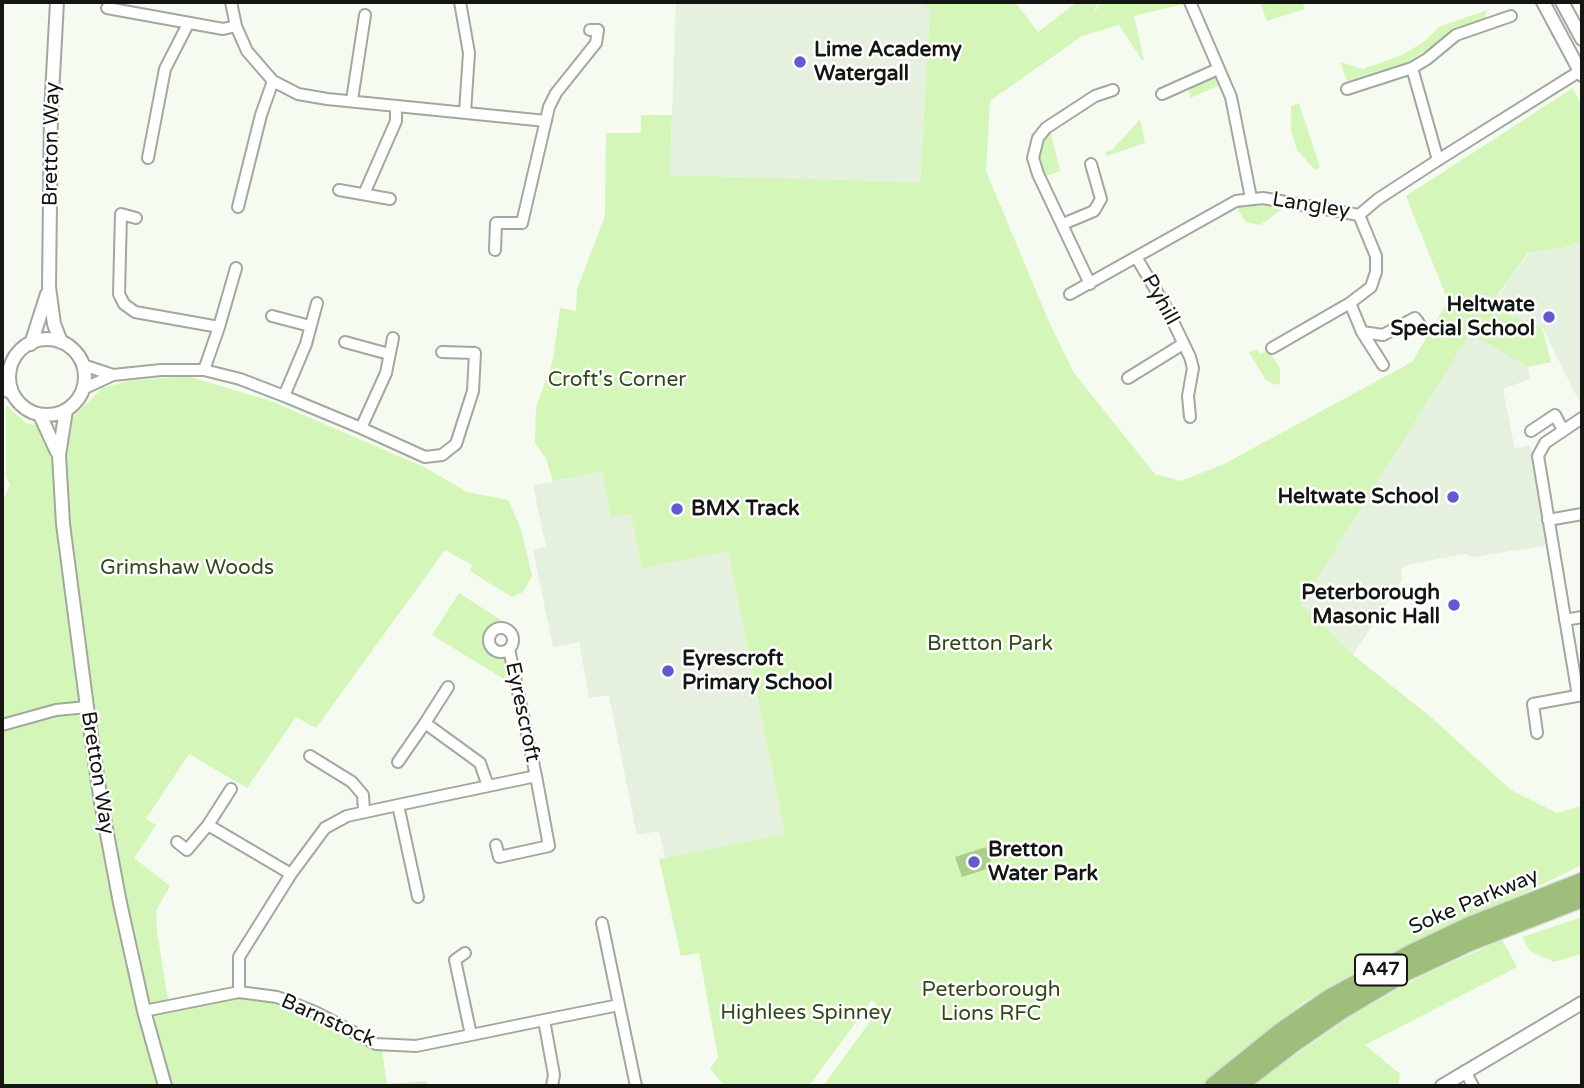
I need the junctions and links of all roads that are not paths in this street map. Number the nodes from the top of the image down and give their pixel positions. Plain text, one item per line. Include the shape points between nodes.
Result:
1 (57, 2) edge
2 (231, 2) edge
3 (463, 2) edge
4 (1191, 2) edge
5 (1544, 2) edge
6 (1562, 2) edge
7 (107, 10) edge
8 (365, 15) dead end
9 (1511, 16) dead end
10 (188, 24) junction
11 (236, 26) junction
12 (596, 28) dead end
13 (350, 32) dead end
14 (362, 34) junction
15 (1582, 39) edge
16 (1412, 68) junction
17 (1218, 69) junction
18 (1581, 73) edge
19 (274, 81) junction
20 (1347, 89) dead end
21 (1113, 90) dead end
22 (1162, 94) dead end
23 (352, 100) junction
24 (396, 106) junction
25 (465, 112) junction
26 (546, 121) junction
27 (148, 158) dead end
28 (1438, 160) junction
29 (1091, 164) dead end
30 (229, 182) dead end
31 (241, 186) junction
32 (339, 190) dead end
33 (364, 194) junction
34 (1251, 198) junction
35 (390, 199) dead end
36 (238, 206) dead end
37 (1359, 215) junction
38 (136, 218) dead end
39 (1063, 224) junction
40 (495, 250) dead end
41 (1136, 257) junction
42 (236, 268) dead end
43 (1090, 284) junction
44 (49, 287) junction
45 (1070, 294) dead end
46 (317, 303) dead end
47 (1350, 303) junction
48 (272, 316) dead end
49 (310, 326) junction
50 (1421, 326) dead end
51 (219, 327) junction
52 (1362, 332) junction
53 (393, 338) dead end
54 (61, 342) junction
55 (345, 342) dead end
56 (31, 344) junction
57 (1183, 344) junction
58 (1272, 348) dead end
59 (442, 352) dead end
60 (389, 354) junction
61 (83, 365) junction
62 (1383, 365) dead end
63 (204, 370) junction
64 (6, 371) edge
65 (113, 375) junction
66 (1128, 378) dead end
67 (2, 389) edge
68 (83, 389) junction
69 (14, 395) junction
70 (284, 396) junction
71 (66, 410) junction
72 (40, 415) junction
73 (1190, 416) dead end
74 (1582, 418) edge
75 (361, 428) junction
76 (1563, 430) junction
77 (1531, 431) dead end
78 (59, 455) junction
79 (1582, 514) edge
80 (1548, 520) junction
81 (1582, 617) edge
82 (1565, 621) junction
83 (509, 649) dead end
84 (448, 687) dead end
85 (1580, 696) edge
86 (87, 707) junction
87 (425, 723) junction
88 (2, 725) edge
89 (1537, 733) dead end
90 (310, 756) dead end
91 (398, 762) dead end
92 (536, 776) junction
93 (488, 786) junction
94 (231, 789) dead end
95 (398, 805) junction
96 (365, 811) junction
97 (208, 825) junction
98 (177, 842) dead end
99 (496, 845) dead end
100 (187, 850) junction
101 (180, 860) dead end
102 (291, 874) junction
103 (1578, 887) edge
104 (418, 897) dead end
105 (608, 929) dead end
106 (465, 953) dead end
107 (239, 992) junction
108 (1582, 1003) edge
109 (619, 1004) junction
110 (144, 1011) junction
111 (544, 1020) junction
112 (471, 1035) junction
113 (1465, 1071) junction
114 (165, 1086) edge
115 (552, 1086) edge
116 (636, 1086) edge
117 (1213, 1086) edge
118 (1237, 1086) edge
119 (1442, 1086) edge
120 (1473, 1086) edge

1 - 44 street, Bretton Way
2 - 11 street
3 - 25 street via 469,53
4 - 17 street, Langley
5 - 18 street
6 - 15 street
7 - 10 street
8 - 14 street
9 - 16 street via 1456,36
10 - 11 street via 223,29
10 - 27 street via 165,68 146,142
11 - 19 street via 247,51
12 - 26 street via 596,43 556,93
13 - 14 street
14 - 23 street
16 - 20 street
16 - 28 street
17 - 22 street
17 - 34 street, Langley via 1231,97
18 - 28 street, Langley
19 - 23 street via 305,96
19 - 31 street
21 - 39 street via 1055,121 1038,138 1033,158
23 - 24 street
24 - 25 street
24 - 33 street via 396,121
25 - 26 street
26 - 40 street via 522,223 496,223
28 - 37 street, Langley
29 - 39 street via 1101,199 1094,211
30 - 31 street
31 - 36 street
32 - 33 street
33 - 35 street
34 - 37 street, Langley
34 - 41 street, Langley via 1236,201
37 - 47 street via 1376,256 1376,272 1370,287
38 - 51 street via 116,213 119,294 124,304 135,312
39 - 43 street
41 - 43 street, Langley
41 - 57 street, Pyhill
42 - 51 street
43 - 45 street, Langley
44 - 54 street, Bretton Way
44 - 56 street, Bretton Way
46 - 49 street
47 - 52 street
47 - 58 street
48 - 49 street
49 - 70 street
50 - 52 street via 1415,318 1383,335
51 - 63 street
52 - 62 street
53 - 60 street
54 - 56 street
54 - 61 street
55 - 60 street
56 - 64 street
57 - 66 street, Pyhill
57 - 73 street, Pyhill via 1193,368
59 - 75 street via 475,353 473,391 456,444 442,455 425,457
60 - 75 street via 386,373
61 - 65 street
61 - 68 street
63 - 65 street
63 - 70 street
64 - 69 street
65 - 68 street
67 - 69 street
68 - 71 street
69 - 72 street
70 - 75 street
71 - 72 street
71 - 78 street, Bretton Way
72 - 78 street, Bretton Way
74 - 76 street
76 - 77 street via 1555,415
76 - 80 street via 1545,443 1538,456
78 - 86 street, Bretton Way
79 - 80 street
80 - 82 street
81 - 82 street
82 - 85 street
83 - 92 street, Eyrescroft
84 - 87 street
85 - 89 street via 1533,704
86 - 88 street
86 - 110 street, Bretton Way via 117,888
87 - 91 street
87 - 93 street via 480,763
90 - 96 street via 327,761 352,782 363,795
92 - 93 street, Eyrescroft
92 - 99 street, Eyrescroft via 550,846 499,857
93 - 95 street, Eyrescroft
94 - 97 street
95 - 96 street, Eyrescroft
95 - 104 street via 409,883
96 - 102 street, Eyrescroft via 325,828
97 - 100 street
97 - 102 street
98 - 100 street
100 - 101 street
102 - 107 street, Eyrescroft via 239,957
103 - 117 highway, Soke Parkway / A47 via 1458,931 1413,953 1329,999
103 - 118 highway, Soke Parkway / A47 via 1408,971 1331,1017
105 - 109 street
106 - 112 street via 455,960
107 - 110 street, Barnstock
107 - 112 street, Barnstock via 277,997 376,1044 416,1046
108 - 113 street
109 - 111 street, Barnstock
109 - 116 street
110 - 114 street, Bretton Way
111 - 112 street, Barnstock
111 - 115 street
113 - 119 street
113 - 120 street

